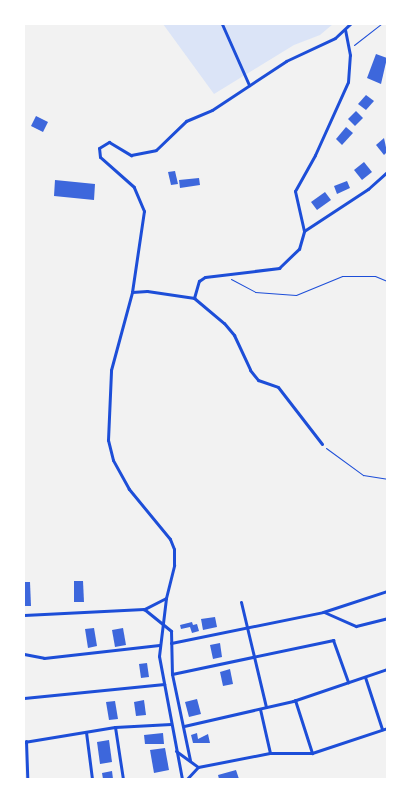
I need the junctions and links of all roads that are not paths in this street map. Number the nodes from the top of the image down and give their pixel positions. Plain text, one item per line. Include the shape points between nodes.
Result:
1 (222, 24) edge
2 (350, 24) edge
3 (345, 30) junction
4 (249, 85) junction
5 (387, 172) edge
6 (304, 231) junction
7 (132, 292) junction
8 (194, 298) junction
9 (322, 444) road end
10 (387, 591) edge
11 (166, 598) junction
12 (241, 602) dead end
13 (144, 609) junction
14 (323, 612) junction
15 (24, 615) edge
16 (387, 618) edge
17 (162, 623) junction
18 (247, 626) junction
19 (170, 643) junction
20 (160, 645) junction
21 (24, 654) edge
22 (254, 656) junction
23 (387, 669) edge
24 (172, 674) junction
25 (365, 677) junction
26 (348, 682) junction
27 (164, 684) junction
28 (24, 698) edge
29 (295, 700) junction
30 (266, 707) junction
31 (260, 709) junction
32 (171, 724) junction
33 (184, 726) junction
34 (115, 727) junction
35 (387, 728) edge
36 (382, 729) junction
37 (86, 732) junction
38 (25, 742) edge
39 (176, 751) junction
40 (270, 753) junction
41 (312, 753) junction
42 (190, 760) junction
43 (198, 766) junction
44 (27, 779) edge
45 (92, 779) edge
46 (123, 779) edge
47 (182, 779) edge
48 (188, 779) edge

1 - 4 street
2 - 3 street
3 - 4 street
3 - 6 street via 349,48 348,82 295,191
4 - 7 street via 212,110 186,121 152,152 131,155 109,142 99,148 100,157 126,177 142,204 144,225
5 - 6 street via 360,195
6 - 8 street via 295,255 280,268 222,274 198,282
7 - 8 street via 147,290
7 - 11 street via 111,370 108,440 113,460 129,489 173,545 174,565
8 - 9 street via 224,323 258,380 278,387
10 - 14 street
11 - 13 street
11 - 17 street
12 - 18 street
13 - 15 street
13 - 17 street
14 - 16 street via 356,626
14 - 18 street
17 - 19 street via 170,629
17 - 20 street
18 - 19 street
18 - 22 street
19 - 24 street
20 - 21 street via 60,657
20 - 27 street
22 - 24 street
22 - 26 street via 333,640
22 - 30 street
23 - 25 street
24 - 33 street
25 - 26 street
25 - 36 street
26 - 29 street
27 - 28 street
27 - 32 street
29 - 30 street
29 - 41 street
30 - 31 street
31 - 33 street
31 - 40 street
32 - 34 street
32 - 39 street
33 - 42 street
34 - 37 street
34 - 46 street
35 - 36 street
36 - 41 street
37 - 38 street
37 - 45 street
38 - 44 street
39 - 42 street
39 - 47 street
40 - 41 street
40 - 43 street
42 - 43 street
43 - 48 street

